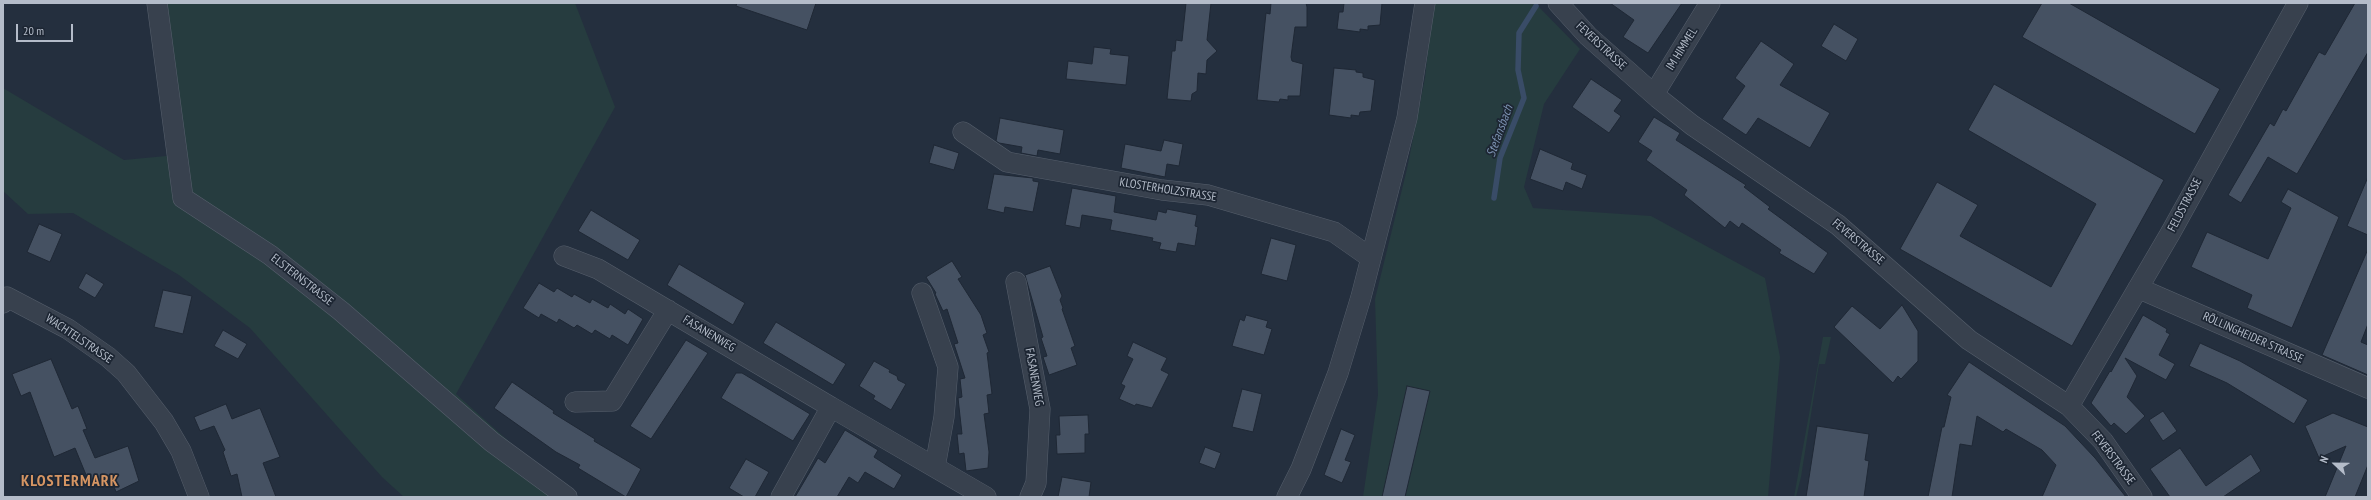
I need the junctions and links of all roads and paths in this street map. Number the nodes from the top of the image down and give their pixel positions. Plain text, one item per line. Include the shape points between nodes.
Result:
1 (157, 3) edge
2 (1425, 3) edge
3 (1558, 3) edge
4 (1710, 3) edge
5 (2298, 3) edge
6 (1654, 94) junction
7 (963, 132) dead end
8 (564, 256) dead end
9 (1371, 258) junction
10 (1016, 282) dead end
11 (2138, 288) junction
12 (922, 293) dead end
13 (5, 300) edge
14 (668, 310) junction
15 (2368, 388) edge
16 (575, 402) dead end
17 (2069, 406) junction
18 (831, 407) junction
19 (935, 467) junction
20 (199, 497) edge
21 (567, 497) edge
22 (781, 497) edge
23 (986, 497) edge
24 (1030, 497) edge
25 (1287, 497) edge
26 (2142, 497) edge

1 - 21 street, ELSTERNSTRASSE via 182,198 270,255 341,311 492,442
2 - 9 street via 1407,118
3 - 6 street, FEVERSTRASSE via 1588,36
4 - 6 street, IM HIMMEL
5 - 11 street, FELDSTRASSE
6 - 17 street, FEVERSTRASSE via 1692,124 1838,225 1969,340
7 - 9 street, KLOSTERHOLZSTRASSE via 1007,162 1162,190 1208,195 1334,232
8 - 14 street, FASANENWEG via 598,269
9 - 25 street via 1338,373 1301,469
10 - 24 street, FASANENWEG via 1040,409 1036,483
11 - 15 street, RÖLLINGHEIDER STRASSE
11 - 17 street, FELDSTRASSE
12 - 19 street via 948,367 944,417
13 - 20 street, WACHTELSTRASSE via 68,329 126,373 164,422 181,451
14 - 16 street via 612,401
14 - 18 street, FASANENWEG
17 - 26 street, FEVERSTRASSE via 2103,441
18 - 19 street, FASANENWEG
18 - 22 street
19 - 23 street, FASANENWEG

